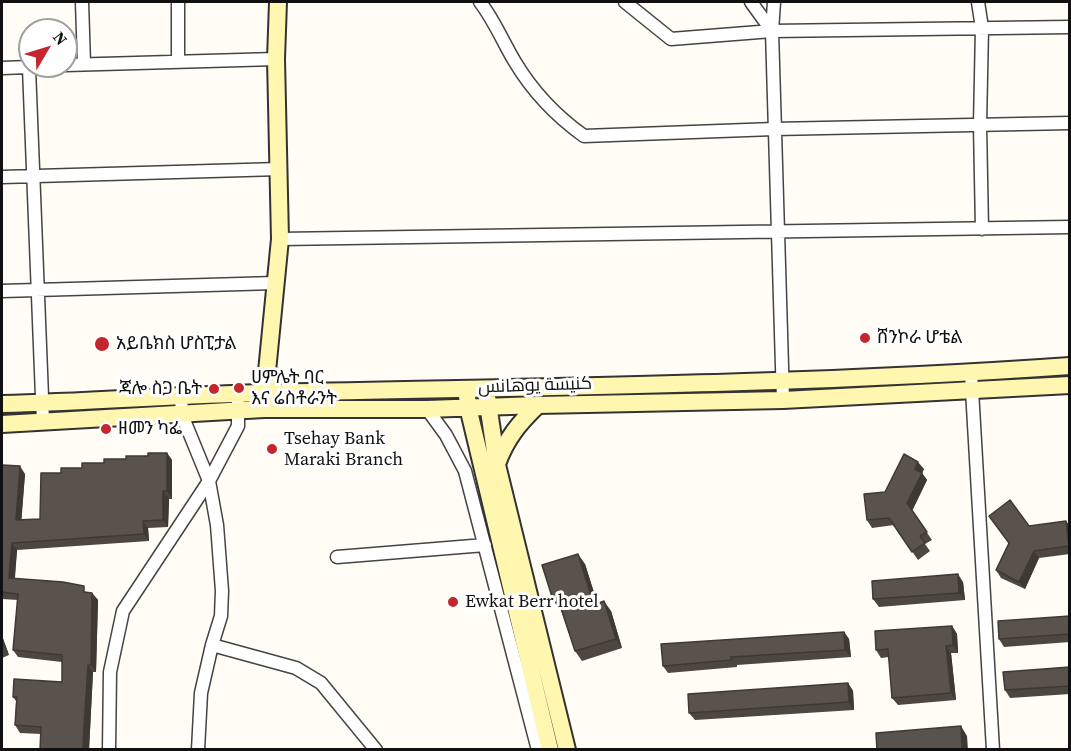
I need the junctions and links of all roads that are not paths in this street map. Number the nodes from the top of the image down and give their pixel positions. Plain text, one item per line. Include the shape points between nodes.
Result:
1 (82, 2) edge
2 (178, 2) edge
3 (278, 2) edge
4 (480, 2) edge
5 (625, 2) edge
6 (751, 2) edge
7 (774, 2) edge
8 (978, 2) edge
9 (1070, 27) edge
10 (982, 28) junction
11 (772, 31) junction
12 (276, 59) junction
13 (178, 62) junction
14 (78, 64) edge
15 (84, 64) junction
16 (2, 68) edge
17 (18, 68) edge
18 (29, 78) edge
19 (1070, 123) edge
20 (980, 125) junction
21 (774, 129) junction
22 (280, 169) junction
23 (34, 176) junction
24 (2, 177) edge
25 (1070, 227) edge
26 (982, 229) junction
27 (778, 230) junction
28 (280, 239) junction
29 (275, 283) junction
30 (37, 290) junction
31 (2, 291) edge
32 (1070, 366) edge
33 (971, 373) junction
34 (782, 381) junction
35 (1070, 385) edge
36 (467, 389) junction
37 (972, 391) junction
38 (237, 394) junction
39 (181, 396) junction
40 (487, 398) junction
41 (783, 400) junction
42 (264, 401) junction
43 (42, 403) junction
44 (2, 404) edge
45 (538, 405) junction
46 (468, 407) junction
47 (427, 409) junction
48 (240, 411) junction
49 (182, 415) junction
50 (43, 422) junction
51 (2, 424) edge
52 (497, 465) junction
53 (209, 481) junction
54 (485, 545) junction
55 (337, 557) dead end
56 (212, 645) junction
57 (562, 749) edge
58 (110, 750) edge
59 (198, 750) edge
60 (376, 750) edge
61 (538, 750) edge
62 (993, 750) edge

1 - 15 street
2 - 13 street
3 - 12 street
4 - 21 street via 536,92 560,119 584,136
5 - 11 street via 671,39
6 - 11 street
7 - 11 street
8 - 10 street
9 - 10 street
10 - 11 street
10 - 20 street
11 - 21 street
12 - 13 street
12 - 22 street
13 - 15 street
14 - 15 street
16 - 17 street
18 - 23 street
19 - 20 street
20 - 21 street
20 - 26 street
21 - 27 street
22 - 23 street
22 - 28 street
23 - 24 street
23 - 30 street
25 - 26 street
26 - 27 street
27 - 28 street
27 - 34 street
28 - 29 street
29 - 30 street
29 - 42 street
30 - 31 street
30 - 43 street
32 - 33 street
33 - 34 street
33 - 37 street
34 - 40 street
34 - 41 street
35 - 37 street, كنيسة يوهانس
36 - 40 street
36 - 42 street
36 - 46 street
37 - 41 street, كنيسة يوهانس
37 - 62 street
38 - 39 street
38 - 42 street
38 - 48 street
39 - 43 street
39 - 49 street
40 - 45 street, كنيسة يوهانس
40 - 46 street, كنيسة يوهانس
40 - 52 street
41 - 45 street, كنيسة يوهانس
42 - 47 street, كنيسة يوهانس
42 - 48 street, كنيسة يوهانس
43 - 44 street
43 - 50 street
45 - 52 street via 508,438
46 - 47 street, كنيسة يوهانس
46 - 57 street
47 - 54 street via 465,471
48 - 49 street, كنيسة يوهانس
48 - 53 street via 238,426
49 - 50 street, كنيسة يوهانس
49 - 53 street
50 - 51 street, كنيسة يوهانس
52 - 57 street
53 - 56 street via 222,591 221,616
53 - 58 street via 123,611 110,672
54 - 55 street
54 - 61 street
56 - 59 street via 201,693
56 - 60 street via 296,668 321,684

